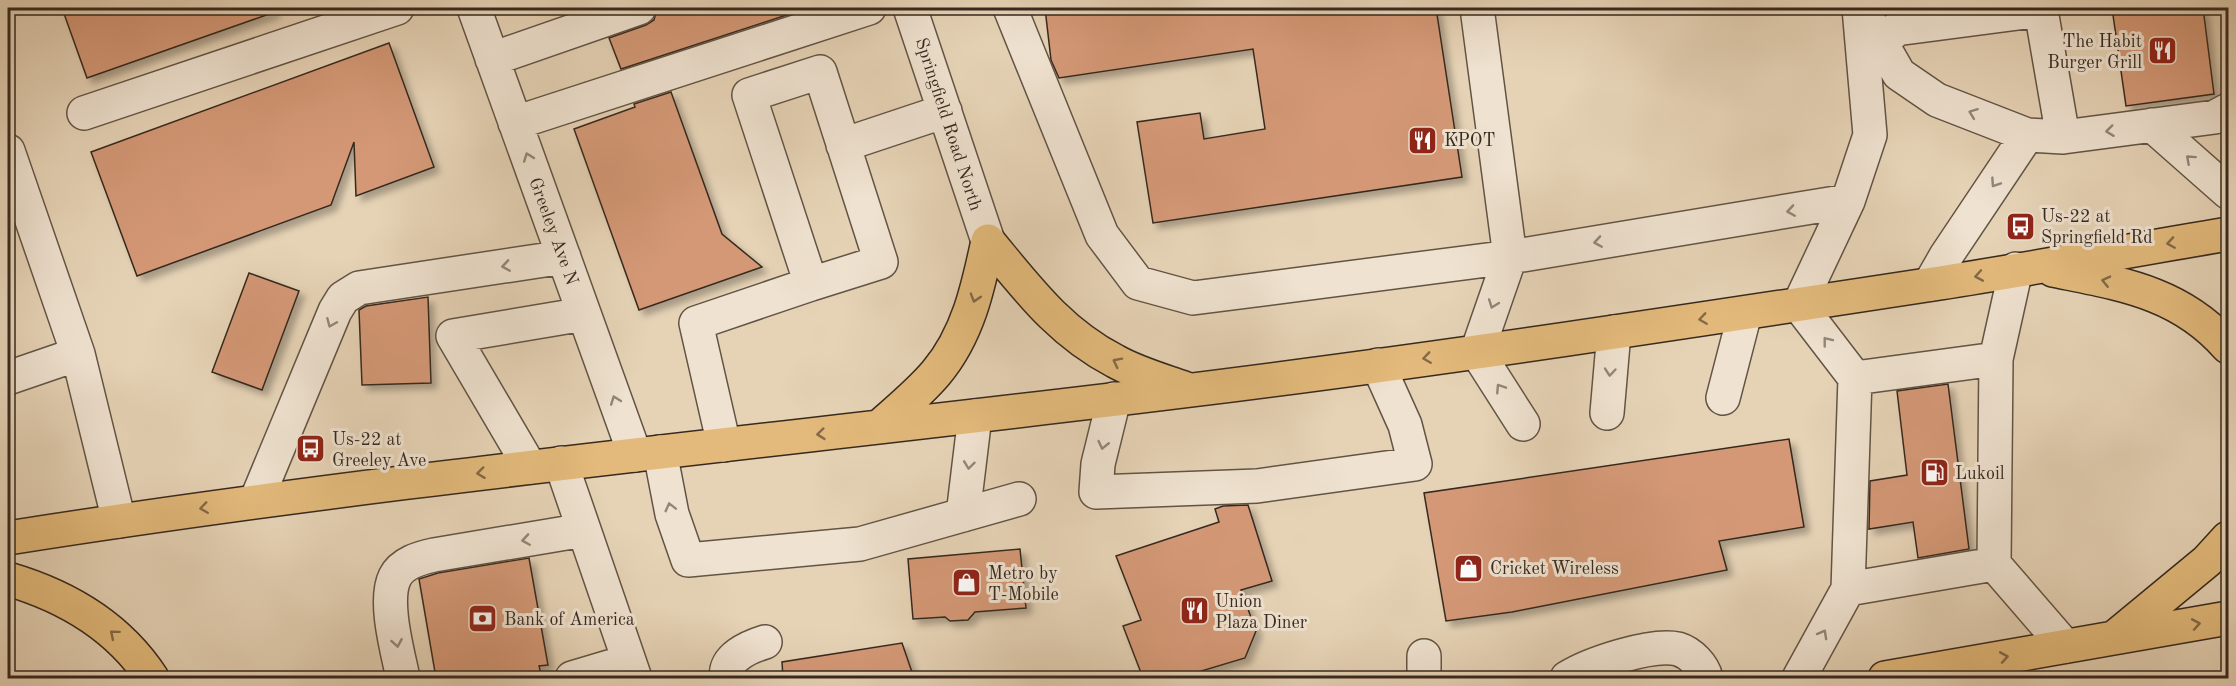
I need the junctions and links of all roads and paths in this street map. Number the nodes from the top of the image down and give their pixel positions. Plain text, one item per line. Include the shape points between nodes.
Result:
1 (397, 8) edge
2 (474, 8) edge
3 (639, 8) edge
4 (869, 8) edge
5 (910, 8) edge
6 (1010, 8) edge
7 (1477, 8) edge
8 (1860, 8) edge
9 (1882, 44) junction
10 (492, 58) junction
11 (2229, 110) edge
12 (945, 111) junction
13 (84, 113) dead end
14 (515, 123) junction
15 (2152, 125) junction
16 (2027, 135) junction
17 (2062, 137) junction
18 (843, 145) junction
19 (8, 151) edge
20 (2229, 192) edge
21 (1848, 201) junction
22 (2229, 234) edge
23 (988, 241) junction
24 (564, 257) junction
25 (1510, 257) junction
26 (2025, 267) junction
27 (811, 284) junction
28 (1930, 284) junction
29 (1799, 305) junction
30 (1745, 313) junction
31 (584, 314) junction
32 (1614, 332) junction
33 (2229, 347) edge
34 (1477, 351) junction
35 (78, 354) junction
36 (1996, 359) junction
37 (1378, 365) junction
38 (8, 378) edge
39 (1855, 378) junction
40 (1191, 390) junction
41 (1723, 398) dead end
42 (1114, 399) junction
43 (1607, 413) dead end
44 (975, 416) junction
45 (1523, 424) dead end
46 (879, 427) junction
47 (724, 445) junction
48 (648, 453) junction
49 (545, 465) junction
50 (1018, 499) dead end
51 (256, 501) junction
52 (963, 515) junction
53 (119, 521) junction
54 (584, 530) junction
55 (8, 538) edge
56 (2229, 538) edge
57 (1994, 564) junction
58 (8, 579) edge
59 (1848, 589) junction
60 (2229, 618) edge
61 (2114, 638) junction
62 (765, 642) dead end
63 (2065, 646) junction
64 (632, 670) edge
65 (1896, 677) edge
66 (152, 678) edge
67 (403, 678) edge
68 (572, 678) edge
69 (727, 678) edge
70 (1567, 678) edge
71 (1706, 678) edge
72 (1799, 678) edge

1 - 13 street
2 - 10 street, Greeley Ave N
3 - 10 street
4 - 14 street
5 - 12 street, Springfield Road North
6 - 25 street via 1102,235 1138,283 1193,298
7 - 25 street
8 - 9 street
8 - 21 street via 1870,135
16 -> 9 street via 1937,100 1899,74
9 - 17 street via 1896,29 2041,10
10 - 14 street, Greeley Ave N
11 - 15 street via 2215,117
12 - 18 street
12 - 23 street, Springfield Road North
24 -> 14 street, Greeley Ave N
15 -> 17 street
20 -> 15 street
16 - 17 street
16 -> 28 street
18 - 27 street via 881,262
18 - 27 street via 820,72 749,95
19 - 35 street
21 -> 25 street
21 - 29 street
22 -> 26 highway
40 -> 23 highway via 1116,362 1073,334 1036,301
23 -> 46 highway via 976,296 949,355 921,389
24 - 31 street, Greeley Ave N
24 -> 51 street via 359,288 343,298
25 -> 34 street
26 -> 28 highway
33 -> 26 highway via 2199,319 2171,301 2118,284
26 - 36 street
27 - 47 street via 696,323
28 - 29 highway
29 - 30 highway
39 -> 29 street
30 -> 32 highway
30 - 41 street
48 -> 31 street, Greeley Ave N
31 - 49 street via 453,336
32 - 34 highway
32 -> 43 street
34 -> 37 highway
45 -> 34 street
35 - 38 street
35 - 53 street
36 - 39 street
36 - 57 street
37 - 40 highway
42 -> 37 street via 1098,464 1096,492 1257,486 1415,464 1405,425
39 - 59 street
40 - 42 highway
42 - 44 highway
44 - 46 highway
44 -> 52 street
46 -> 47 highway
47 - 48 highway
48 - 49 highway
52 -> 48 street, Greeley Ave N via 860,544 688,560
49 -> 51 highway
49 - 54 street
50 - 52 street
51 -> 53 highway
53 - 55 highway
54 - 64 street
54 -> 67 street via 434,555 402,568 395,578 391,608
56 - 61 highway
57 - 59 street
57 - 63 street
66 -> 58 highway via 123,641 104,625 55,595
72 -> 59 street
61 -> 60 highway
61 - 63 highway
62 - 69 street via 739,654 730,663
65 -> 63 highway
64 - 68 street
70 - 71 street via 1620,656 1658,649 1678,649 1694,658

